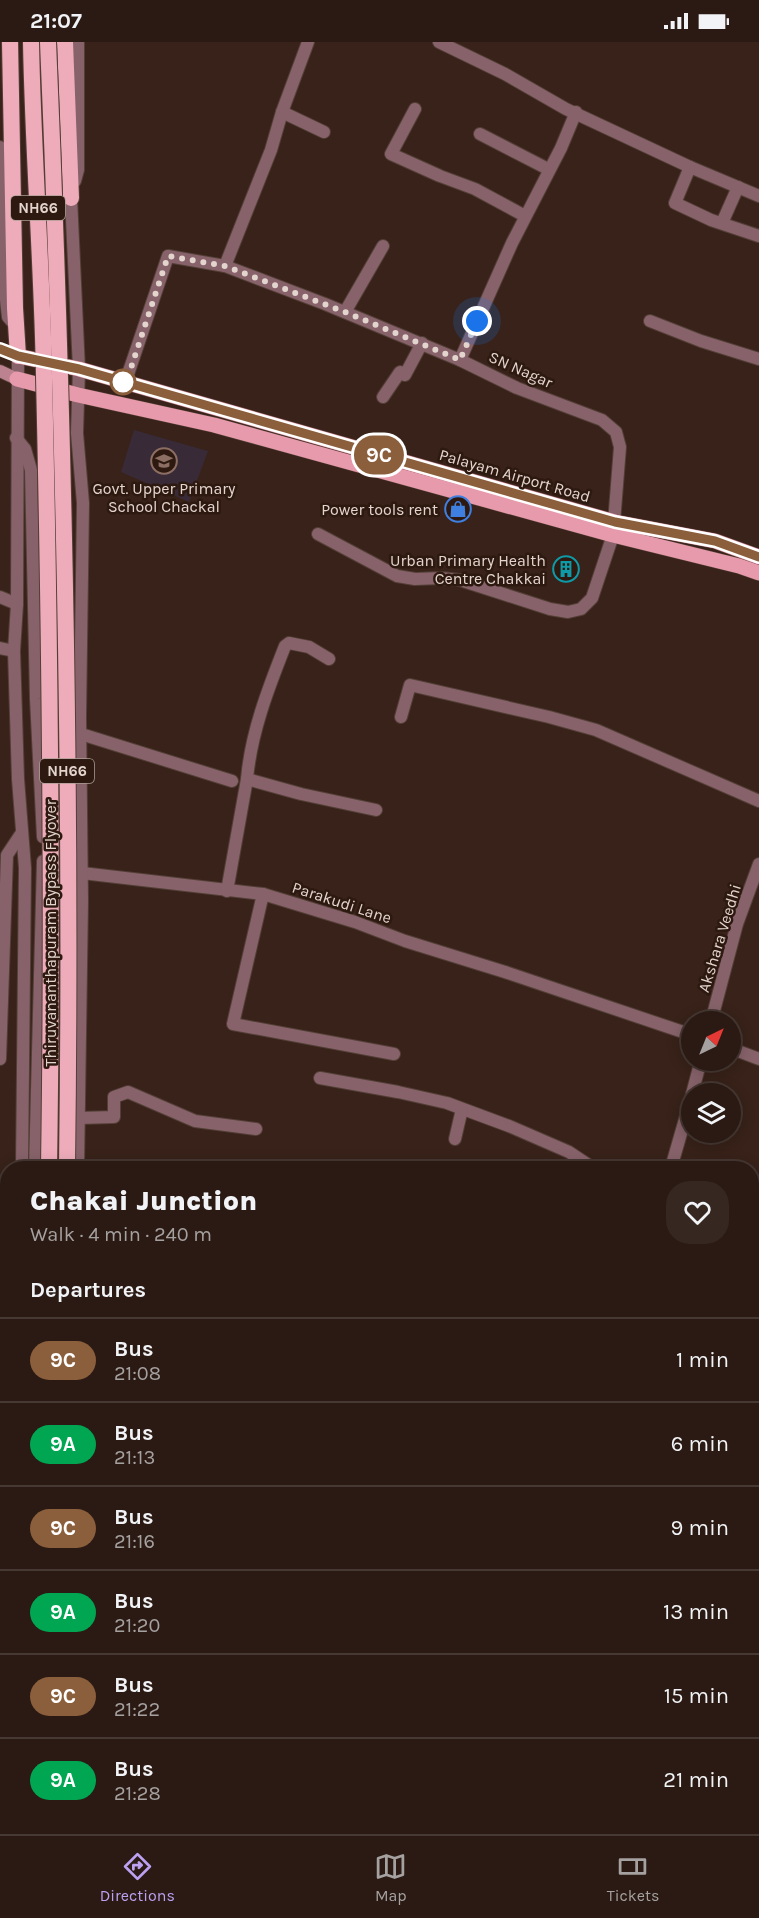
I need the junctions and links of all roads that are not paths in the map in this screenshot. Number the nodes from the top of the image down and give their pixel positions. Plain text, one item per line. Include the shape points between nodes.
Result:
1 (10, 42) edge
2 (31, 42) edge
3 (48, 42) edge
4 (65, 42) edge
5 (78, 42) edge
6 (308, 42) edge
7 (439, 42) edge
8 (415, 108) dead end
9 (282, 112) junction
10 (576, 112) junction
11 (324, 132) dead end
12 (480, 134) dead end
13 (0, 147) edge
14 (690, 167) junction
15 (549, 170) junction
16 (738, 187) junction
17 (759, 196) edge
18 (71, 198) junction
19 (525, 216) junction
20 (722, 224) junction
21 (759, 236) edge
22 (383, 246) dead end
23 (225, 266) junction
24 (345, 312) junction
25 (650, 321) dead end
26 (16, 327) junction
27 (422, 343) junction
28 (0, 349) edge
29 (18, 356) junction
30 (759, 359) edge
31 (460, 360) junction
32 (79, 369) junction
33 (0, 371) edge
34 (53, 374) junction
35 (17, 379) junction
36 (126, 383) junction
37 (78, 395) junction
38 (383, 397) dead end
39 (16, 438) junction
40 (614, 529) junction
41 (318, 534) dead end
42 (759, 557) edge
43 (759, 573) edge
44 (0, 597) edge
45 (17, 604) junction
46 (0, 648) edge
47 (14, 651) junction
48 (329, 659) dead end
49 (401, 717) dead end
50 (81, 734) junction
51 (247, 779) junction
52 (232, 781) dead end
53 (759, 801) edge
54 (376, 810) dead end
55 (21, 834) junction
56 (759, 864) edge
57 (82, 873) junction
58 (227, 891) junction
59 (263, 894) junction
60 (714, 1011) edge
61 (681, 1031) edge
62 (741, 1052) edge
63 (393, 1054) dead end
64 (0, 1059) edge
65 (759, 1059) edge
66 (320, 1078) dead end
67 (462, 1109) junction
68 (79, 1118) junction
69 (256, 1129) dead end
70 (681, 1133) edge
71 (455, 1139) dead end
72 (22, 1161) edge
73 (35, 1161) edge
74 (49, 1161) edge
75 (67, 1161) edge
76 (78, 1161) edge
77 (582, 1161) edge
78 (673, 1161) edge

1 - 26 highway
2 - 34 highway, NH66, bridge
3 - 34 highway, NH66, bridge
4 - 18 highway
5 - 18 street via 78,170
6 - 9 street
7 - 10 street
8 - 19 street via 391,154 475,189
9 - 11 street
9 - 23 street
10 - 14 street
10 - 15 street
12 - 15 street
13 - 26 street via 3,273 8,317
14 - 16 street
14 - 20 street via 675,203
15 - 19 street
16 - 17 street
16 - 20 street
18 - 32 street
19 - 31 street
20 - 21 street
22 - 24 street
23 - 24 street, SN Nagar
23 - 36 street, SN Nagar via 168,256
24 - 27 street, SN Nagar
25 - 30 street
26 - 29 highway
27 - 31 street, SN Nagar
27 - 38 street via 405,375 400,372
28 - 29 main road
29 - 32 main road, Palayam Airport Road
29 - 35 street
31 - 40 street, SN Nagar via 517,388 602,420 616,432 620,447
32 - 36 main road, Palayam Airport Road
32 - 37 street
33 - 35 main road
34 - 74 highway, Thiruvananthapuram Bypass Flyover / NH66, bridge
34 - 75 highway, Thiruvananthapuram Bypass Flyover / NH66, bridge via 67,712
35 - 37 main road, Palayam Airport Road
35 - 39 street
36 - 40 main road, Palayam Airport Road
37 - 40 main road, Palayam Airport Road via 214,425 362,468
37 - 50 street via 77,433 84,503
39 - 45 street
39 - 73 street via 25,449 31,470 43,843
40 - 41 street via 592,598 581,609 568,612 460,580 397,576
40 - 42 main road, Palayam Airport Road via 715,541
40 - 43 main road, Palayam Airport Road
44 - 45 street
45 - 47 street
46 - 47 street
47 - 55 street
48 - 51 street via 309,648 289,643 285,646 264,698
49 - 53 street via 410,685 549,717 596,730
50 - 52 street
50 - 57 street
51 - 54 street
51 - 58 street
55 - 64 street via 7,855
55 - 72 street via 25,868
56 - 60 street, Akshara Veedhi via 737,924
57 - 58 street, Parakudi Lane
57 - 68 street
58 - 59 street, Parakudi Lane
59 - 61 street, Parakudi Lane
59 - 63 street via 233,1024
62 - 65 street
66 - 67 street
67 - 71 street
67 - 77 street
68 - 69 street via 114,1117 114,1097 128,1092 195,1121
68 - 76 street
70 - 78 street

